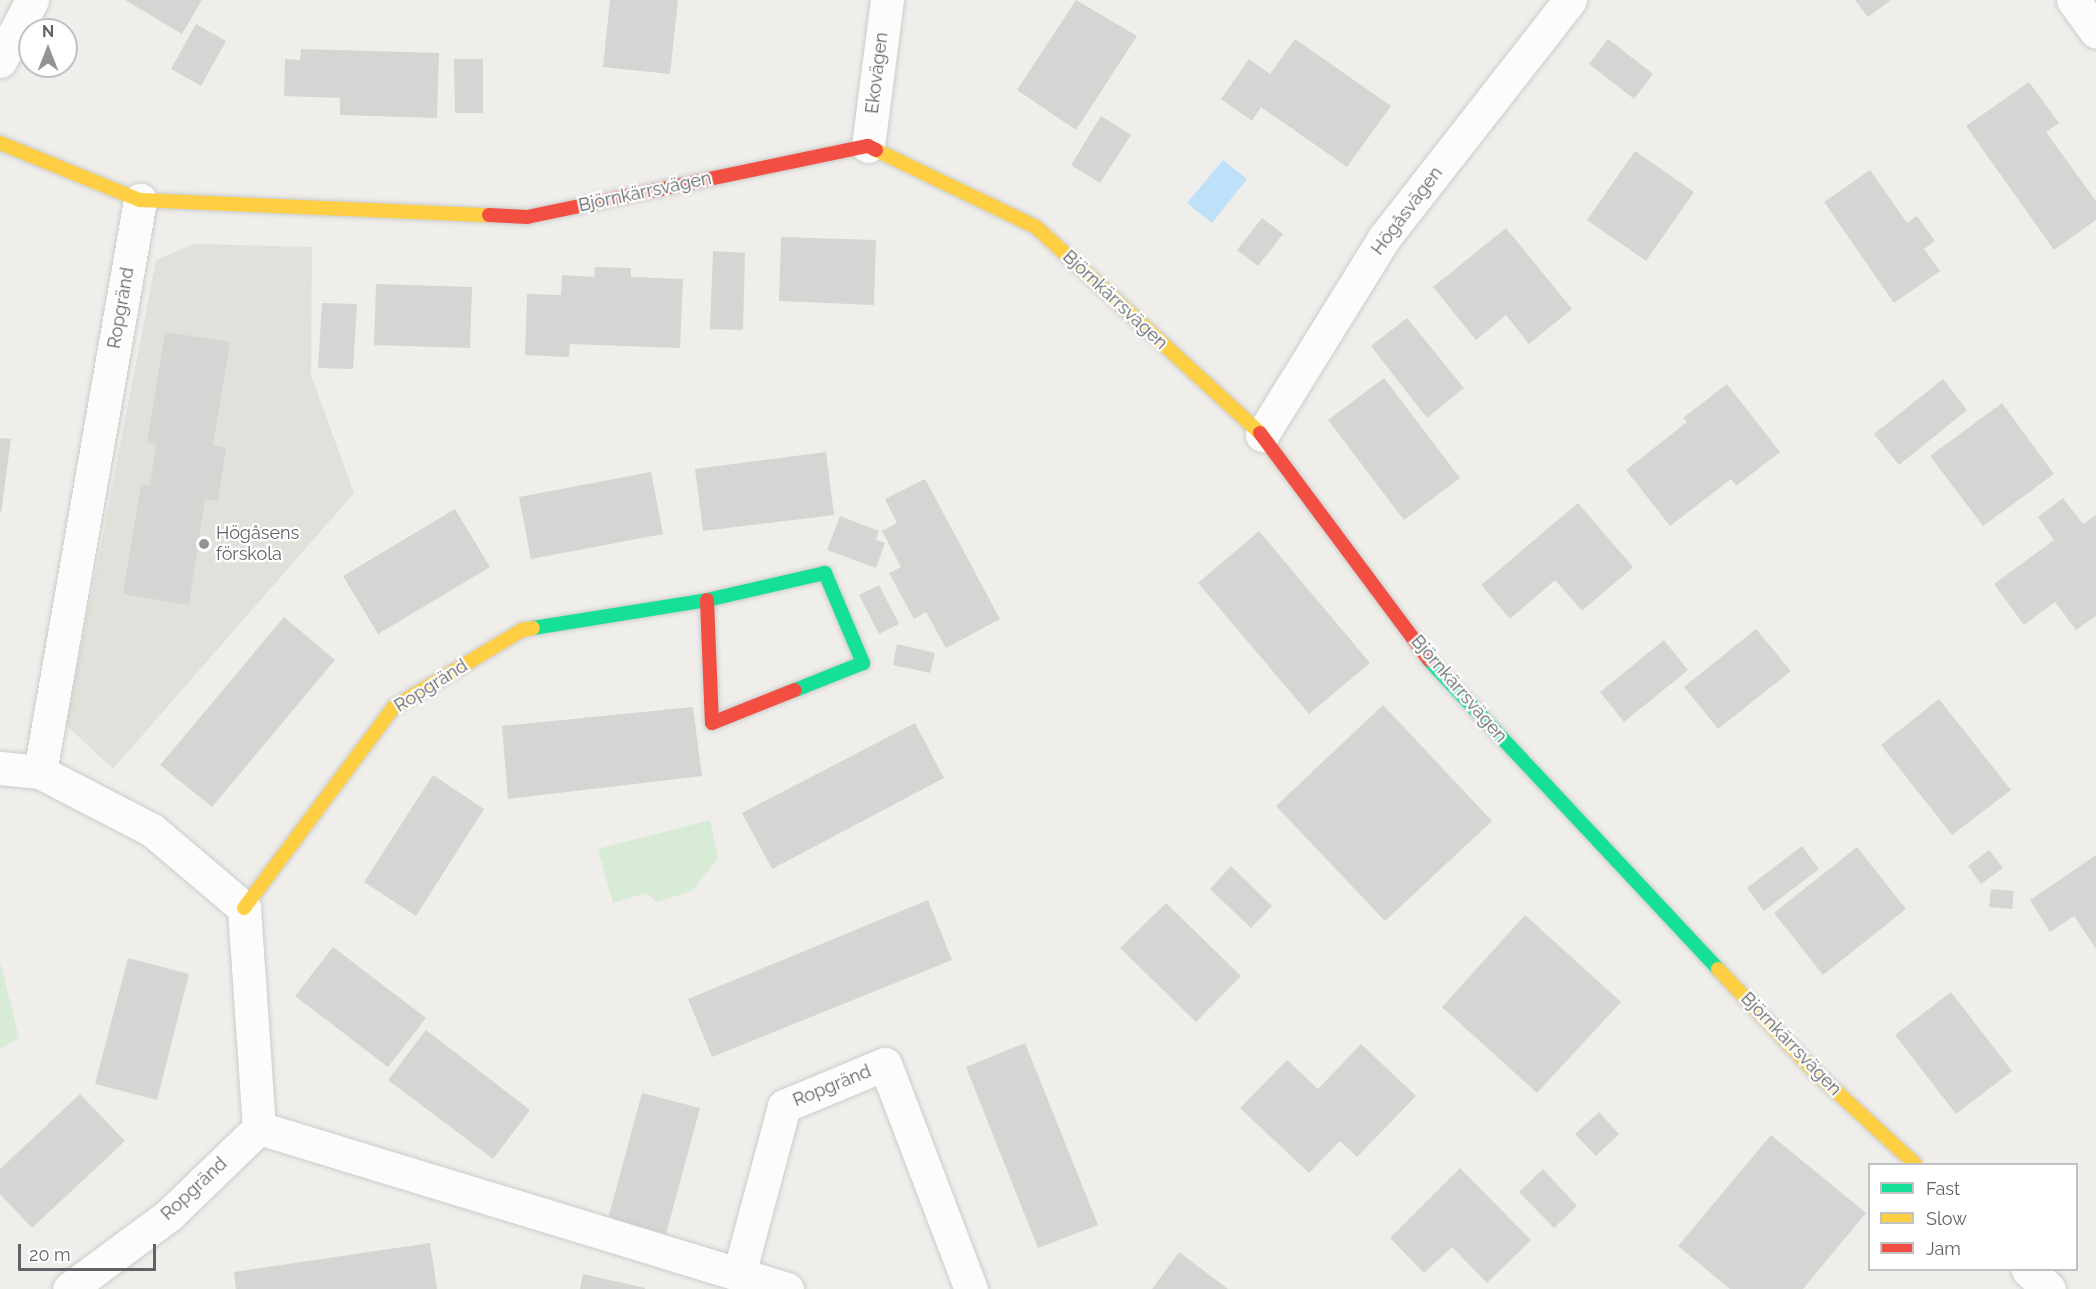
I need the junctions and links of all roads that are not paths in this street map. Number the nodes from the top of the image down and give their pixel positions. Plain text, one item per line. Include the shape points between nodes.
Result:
1 (32, 0) edge
2 (887, 0) edge
3 (1570, 0) edge
4 (2073, 0) edge
5 (2096, 32) edge
6 (0, 61) edge
7 (0, 143) edge
8 (868, 146) junction
9 (140, 200) junction
10 (1262, 435) junction
11 (707, 600) junction
12 (0, 768) edge
13 (40, 771) junction
14 (244, 908) junction
15 (259, 1128) junction
16 (1914, 1163) edge
17 (2030, 1271) edge
18 (738, 1274) junction
19 (69, 1289) edge
20 (787, 1289) edge
21 (970, 1289) edge
22 (2049, 1289) edge

1 - 6 street
2 - 8 street, Ekovägen
3 - 10 street, Högåsvägen via 1384,238
4 - 5 street
7 - 9 street, Björnkärrsvägen
8 - 9 street, Björnkärrsvägen via 527,217
8 - 10 street, Björnkärrsvägen via 1036,227
9 - 13 street, Ropgränd
10 - 16 street, Björnkärrsvägen via 1440,674 1814,1071
11 - 11 street, Ropgränd via 825,573 863,663 712,723
11 - 14 street, Ropgränd via 522,630 394,707
12 - 13 street
13 - 14 street via 152,830
14 - 15 street
15 - 18 street
15 - 19 street, Ropgränd via 169,1215
17 - 22 street
18 - 20 street
18 - 21 street, Ropgränd via 784,1106 885,1064

